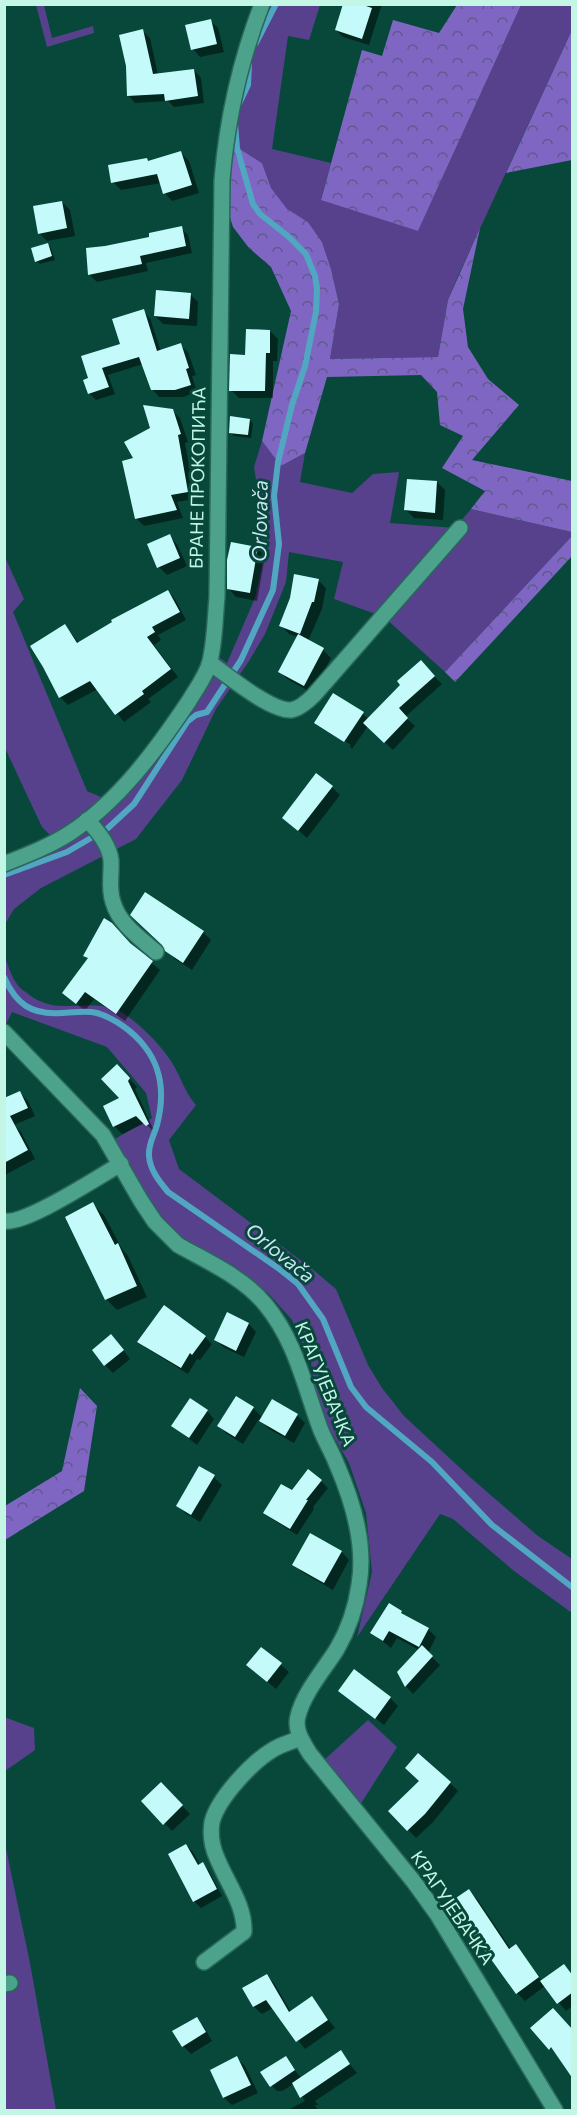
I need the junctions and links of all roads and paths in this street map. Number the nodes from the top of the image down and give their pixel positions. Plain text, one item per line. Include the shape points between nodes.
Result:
1 (262, 4) edge
2 (460, 528) dead end
3 (210, 663) junction
4 (92, 825) junction
5 (4, 864) edge
6 (156, 952) dead end
7 (4, 1032) edge
8 (121, 1164) junction
9 (4, 1221) edge
10 (300, 1738) junction
11 (204, 1962) dead end
12 (555, 2110) edge

1 - 3 street, БРАНЕ ПРОКОПИЋА via 237,81 223,170 217,597
2 - 3 street via 303,705 292,710 280,708
3 - 4 street, БРАНЕ ПРОКОПИЋА via 168,732
4 - 5 street, БРАНЕ ПРОКОПИЋА
4 - 6 street via 111,859 113,904 128,928
7 - 8 street, КРАГУЈЕВАЧКА via 103,1136
8 - 9 street via 29,1217 11,1223
8 - 10 street, КРАГУЈЕВАЧКА via 141,1201 169,1237 252,1290 280,1324 293,1347 322,1433 353,1507 362,1560 355,1606 338,1648 297,1717
10 - 11 street via 255,1764 218,1807 211,1838 242,1909 244,1932
10 - 12 street, КРАГУЈЕВАЧКА via 437,1914

